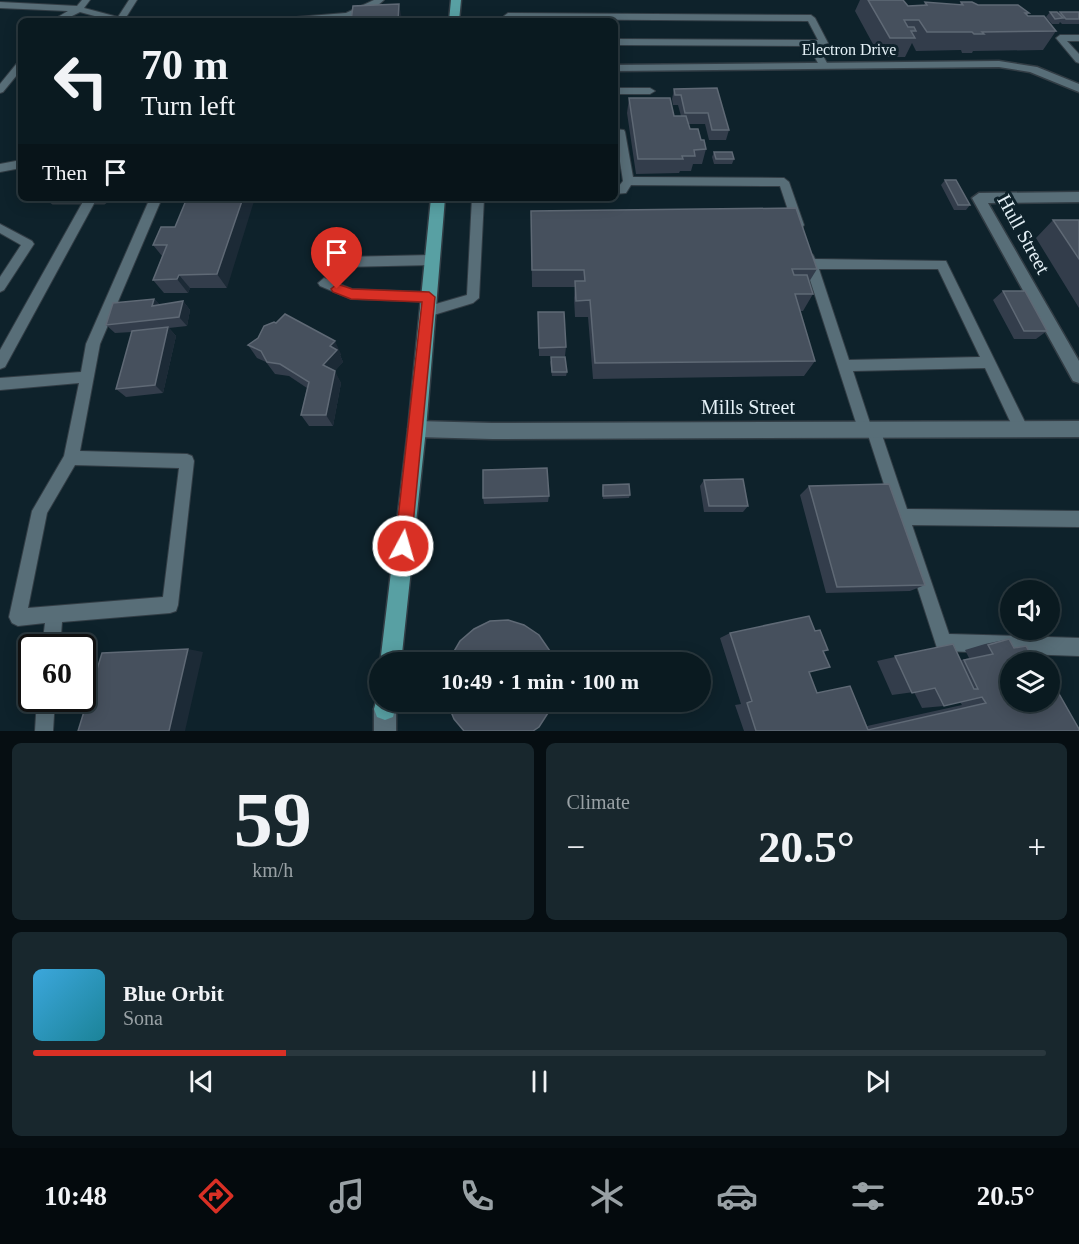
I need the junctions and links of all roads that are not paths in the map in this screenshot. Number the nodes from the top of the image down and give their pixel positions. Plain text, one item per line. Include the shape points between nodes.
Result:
1 (86, 0) edge
2 (133, 0) edge
3 (380, 0) edge
4 (456, 0) edge
5 (0, 5) edge
6 (79, 9) junction
7 (61, 18) edge
8 (113, 18) edge
9 (122, 18) edge
10 (318, 18) edge
11 (454, 18) edge
12 (508, 18) edge
13 (537, 18) edge
14 (618, 24) edge
15 (709, 30) junction
16 (1079, 38) edge
17 (618, 42) edge
18 (812, 43) junction
19 (1079, 60) edge
20 (823, 65) junction
21 (18, 68) edge
22 (618, 68) edge
23 (1079, 88) edge
24 (0, 90) edge
25 (618, 91) edge
26 (650, 91) dead end
27 (618, 132) edge
28 (18, 165) edge
29 (0, 168) edge
30 (628, 182) junction
31 (618, 190) edge
32 (1079, 197) edge
33 (89, 201) edge
34 (155, 201) edge
35 (438, 201) edge
36 (478, 201) edge
37 (0, 228) edge
38 (432, 260) junction
39 (343, 262) dead end
40 (811, 264) junction
41 (324, 283) dead end
42 (0, 287) edge
43 (428, 304) junction
44 (989, 362) junction
45 (0, 363) edge
46 (844, 366) junction
47 (1079, 376) edge
48 (86, 377) junction
49 (0, 384) edge
50 (417, 429) junction
51 (869, 429) junction
52 (1021, 429) junction
53 (1079, 429) edge
54 (70, 458) junction
55 (902, 518) junction
56 (1079, 519) edge
57 (54, 614) junction
58 (52, 634) edge
59 (1023, 644) junction
60 (1079, 646) edge
61 (391, 652) edge
62 (1027, 652) edge
63 (45, 712) edge
64 (44, 731) edge

1 - 6 lane
2 - 9 lane
3 - 10 lane via 358,12
4 - 11 main road
5 - 6 lane
6 - 7 lane
6 - 8 lane
12 - 13 lane
14 - 15 lane
15 - 17 lane
15 - 18 lane
15 - 18 lane via 811,18 824,43
16 - 19 lane via 1060,38
18 - 20 lane
20 - 22 street, Electron Drive
20 - 23 street, Electron Drive via 999,63 1033,69
21 - 24 lane
25 - 26 lane
27 - 30 lane
28 - 29 lane
30 - 31 lane
30 - 40 lane via 784,182
32 - 47 street, Hull Street via 979,198
33 - 45 lane
34 - 48 lane via 93,344
35 - 38 main road
36 - 43 lane via 473,298
37 - 42 lane via 28,244
38 - 39 lane
38 - 43 main road
40 - 44 lane via 942,264
40 - 46 lane
41 - 43 lane via 351,294
43 - 50 main road
44 - 46 lane
44 - 52 lane
46 - 51 lane
48 - 49 lane
48 - 54 lane
50 - 51 street, Mills Street
50 - 61 main road
51 - 52 street, Mills Street
51 - 55 lane
52 - 53 street, Mills Street
54 - 57 lane via 39,511 18,618
54 - 57 lane via 188,461 171,605
55 - 56 lane
55 - 59 lane via 942,642
57 - 58 lane
59 - 60 lane
59 - 62 lane
63 - 64 lane

